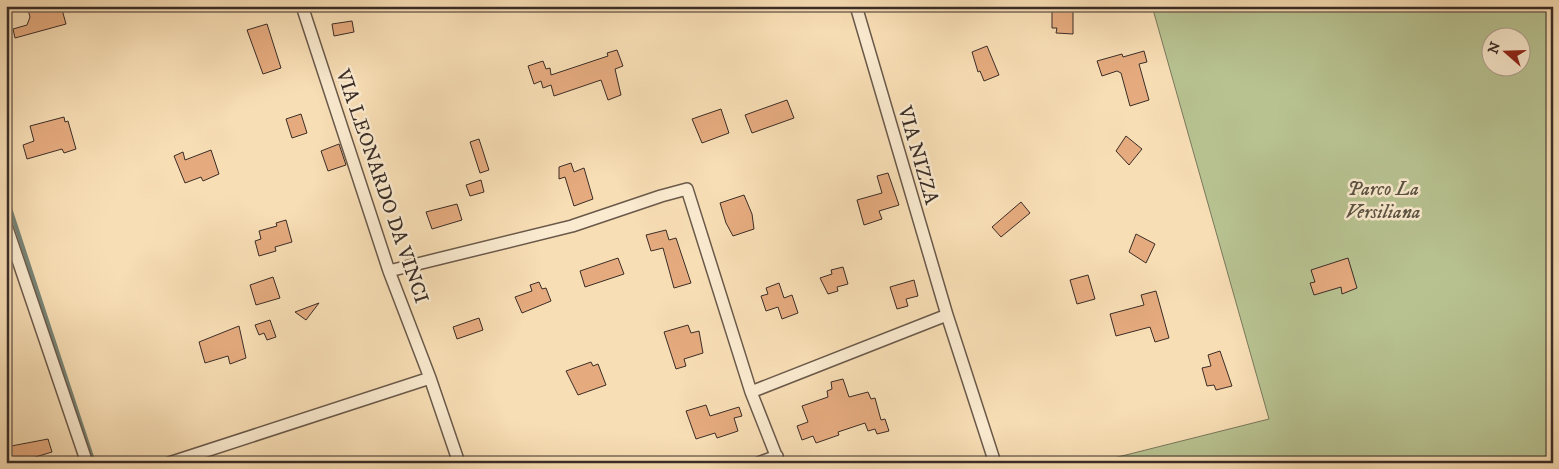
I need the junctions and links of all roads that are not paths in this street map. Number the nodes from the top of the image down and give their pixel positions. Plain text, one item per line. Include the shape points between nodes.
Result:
1 (302, 6) edge
2 (856, 6) edge
3 (6, 225) edge
4 (389, 271) junction
5 (947, 315) junction
6 (430, 378) junction
7 (751, 392) junction
8 (778, 460) edge
9 (87, 463) edge
10 (169, 463) edge
11 (459, 463) edge
12 (758, 463) edge
13 (995, 463) edge

1 - 4 street, VIA LEONARDO DA VINCI
2 - 5 street, VIA NIZZA
3 - 9 street
4 - 6 street, VIA LEONARDO DA VINCI
4 - 7 street via 572,226 687,189
5 - 7 street
5 - 13 street, VIA NIZZA
6 - 10 street
6 - 11 street, VIA LEONARDO DA VINCI
7 - 8 street
8 - 12 street

